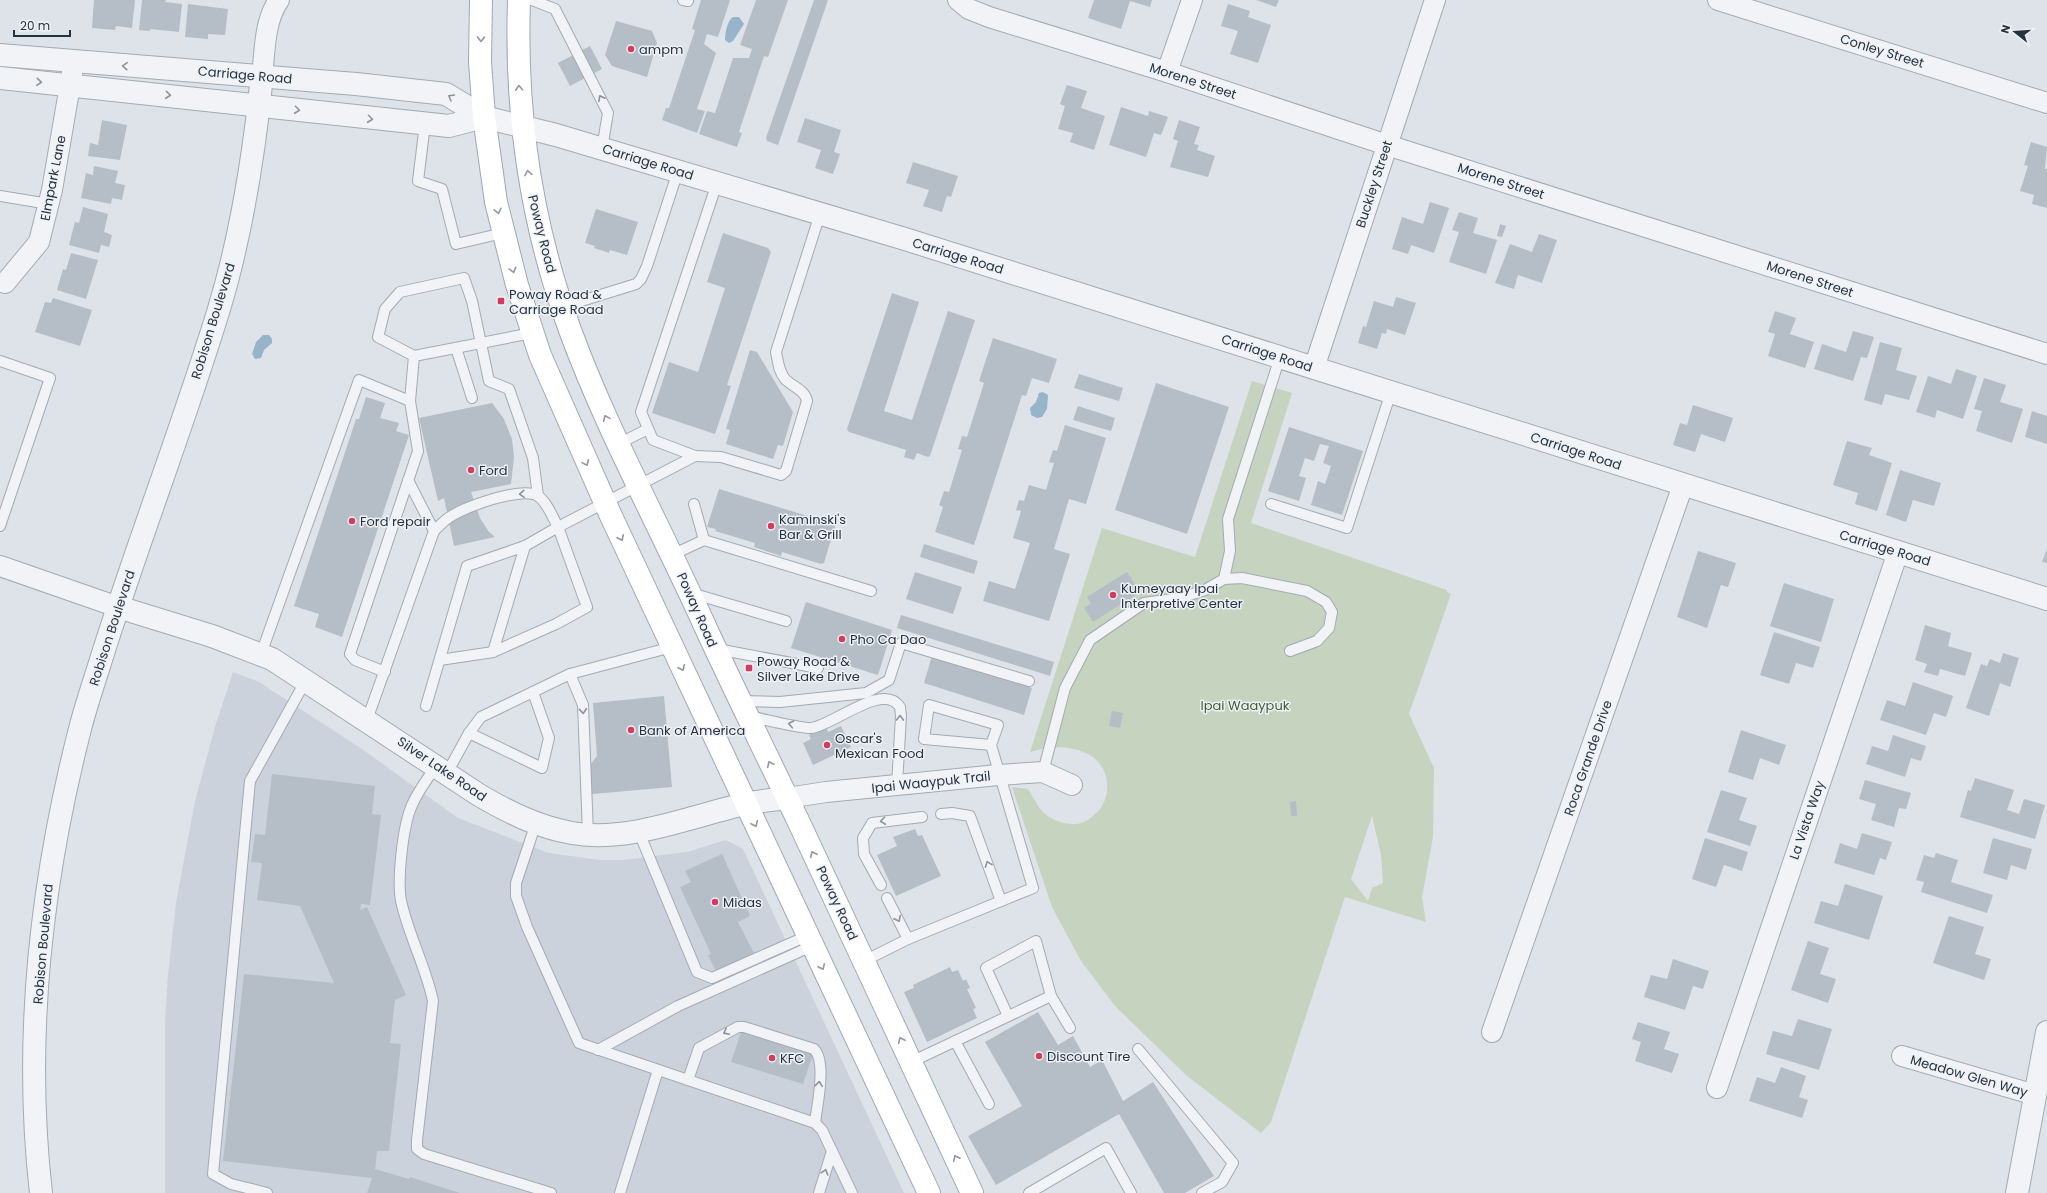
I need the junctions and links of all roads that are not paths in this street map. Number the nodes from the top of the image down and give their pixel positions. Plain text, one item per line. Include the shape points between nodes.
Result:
1 (279, 0) edge
2 (481, 0) edge
3 (519, 0) edge
4 (532, 0) edge
5 (958, 0) edge
6 (1192, 0) edge
7 (1436, 0) edge
8 (1718, 0) edge
9 (0, 55) edge
10 (74, 62) junction
11 (1167, 72) junction
12 (262, 76) junction
13 (0, 78) edge
14 (70, 85) junction
15 (2047, 103) edge
16 (259, 105) junction
17 (484, 117) junction
18 (425, 124) junction
19 (522, 126) junction
20 (1387, 145) junction
21 (602, 148) junction
22 (678, 171) junction
23 (717, 183) junction
24 (0, 196) edge
25 (49, 204) junction
26 (820, 214) junction
27 (503, 233) junction
28 (5, 283) dead end
29 (562, 307) junction
30 (532, 333) junction
31 (481, 342) junction
32 (456, 348) junction
33 (2047, 354) edge
34 (414, 356) junction
35 (1280, 357) junction
36 (0, 361) edge
37 (1314, 368) junction
38 (1391, 392) junction
39 (472, 398) dead end
40 (410, 401) junction
41 (648, 429) junction
42 (618, 444) junction
43 (695, 456) junction
44 (408, 480) junction
45 (638, 485) junction
46 (1683, 485) junction
47 (538, 496) junction
48 (604, 502) junction
49 (694, 504) dead end
50 (1271, 504) dead end
51 (0, 526) edge
52 (558, 527) junction
53 (434, 531) junction
54 (704, 540) junction
55 (525, 546) junction
56 (1898, 552) junction
57 (672, 555) junction
58 (0, 566) edge
59 (1224, 579) junction
60 (871, 591) dead end
61 (690, 593) junction
62 (2047, 599) edge
63 (118, 607) junction
64 (786, 621) dead end
65 (672, 647) junction
66 (715, 648) junction
67 (1290, 650) dead end
68 (493, 652) junction
69 (261, 654) junction
70 (440, 660) junction
71 (818, 668) dead end
72 (385, 672) junction
73 (570, 674) junction
74 (306, 680) junction
75 (1029, 681) dead end
76 (533, 692) junction
77 (426, 706) dead end
78 (742, 708) junction
79 (367, 720) junction
80 (469, 733) junction
81 (991, 744) junction
82 (442, 770) junction
83 (1044, 772) junction
84 (998, 775) junction
85 (896, 785) junction
86 (1072, 785) dead end
87 (787, 798) junction
88 (745, 804) junction
89 (941, 814) dead end
90 (922, 816) dead end
91 (536, 823) junction
92 (638, 830) junction
93 (588, 834) junction
94 (880, 885) dead end
95 (887, 898) dead end
96 (1001, 901) junction
97 (908, 940) junction
98 (810, 941) junction
99 (864, 961) junction
100 (1051, 996) junction
101 (1008, 1016) junction
102 (1070, 1028) dead end
103 (1492, 1032) dead end
104 (2047, 1032) edge
105 (955, 1041) junction
106 (1138, 1049) dead end
107 (598, 1050) junction
108 (1902, 1056) dead end
109 (911, 1062) junction
110 (658, 1070) junction
111 (688, 1080) junction
112 (1717, 1088) dead end
113 (2035, 1095) junction
114 (989, 1104) dead end
115 (815, 1123) junction
116 (832, 1150) junction
117 (41, 1193) edge
118 (267, 1193) edge
119 (551, 1193) edge
120 (620, 1193) edge
121 (819, 1193) edge
122 (852, 1193) edge
123 (929, 1193) edge
124 (972, 1193) edge
125 (1030, 1193) edge
126 (1131, 1193) edge
127 (1202, 1193) edge
128 (2017, 1193) edge

1 - 12 street via 268,26
2 -> 17 main road via 480,62
19 -> 3 main road, Poway Road via 518,65
21 -> 4 lane via 608,113 555,8
5 - 11 street, Morene Street via 969,9 989,17
6 - 11 street
7 - 20 street, Buckley Street
8 - 15 street, Conley Street
9 - 10 street, Carriage Road
12 -> 10 street, Carriage Road
10 - 14 street, Elmpark Lane
11 - 20 street, Morene Street
12 - 16 street, Robison Boulevard
17 -> 12 street, Carriage Road via 446,94
13 -> 14 street, Carriage Road
14 -> 16 street, Carriage Road
14 - 25 street, Elmpark Lane
16 -> 18 street, Carriage Road
16 - 63 street, Robison Boulevard via 252,165 220,307
17 - 18 street, Carriage Road via 449,126
17 - 19 street, Carriage Road
17 -> 27 main road
18 - 27 lane via 418,181 442,189 456,244
19 - 21 street, Carriage Road
29 -> 19 main road, Poway Road via 532,194
20 - 33 street, Morene Street
20 - 37 street, Buckley Street
21 - 22 street, Carriage Road
22 - 23 street, Carriage Road
22 - 29 lane via 641,279 636,284
23 - 26 street, Carriage Road
23 - 41 lane via 642,408 642,416
24 - 25 lane
25 - 28 street, Elmpark Lane via 39,242
26 - 35 street, Carriage Road
26 - 43 lane via 776,352 782,374 806,396 807,401 786,471 781,475 721,457
27 -> 30 main road
42 -> 29 main road, Poway Road
30 - 31 lane
30 -> 48 main road via 551,383
31 - 32 lane
31 - 34 lane via 464,278 400,292 385,309 378,337
31 - 47 lane via 489,382 509,388 534,458
32 - 34 lane
32 - 39 lane
34 - 40 lane
35 - 37 street, Carriage Road
35 - 59 lane via 1228,519 1230,551
36 - 51 lane via 50,378
37 - 38 street, Carriage Road
38 - 46 street, Carriage Road
38 - 50 lane via 1347,528
40 - 44 lane via 418,451
40 - 69 lane via 359,380
41 - 42 lane
41 - 43 lane via 653,440
42 - 45 main road, Poway Road
43 - 45 lane
44 - 53 lane
44 - 72 lane via 350,654 355,660
45 - 48 lane
45 - 57 main road, Poway Road
46 - 56 street, Carriage Road
46 - 103 street, Roca Grande Drive
47 - 52 lane via 552,514
47 -> 53 lane via 524,493 475,505 448,518
48 - 52 lane
48 -> 65 main road
49 - 54 lane
52 - 55 lane
52 - 68 lane via 587,607
53 - 72 lane
54 - 57 lane
54 - 60 lane
55 - 68 lane
55 - 70 lane via 467,566
56 - 62 street, Carriage Road
56 - 112 street, La Vista Way
57 - 61 main road, Poway Road
58 - 63 street
59 - 67 lane via 1242,578 1307,591 1326,602 1332,612 1329,628 1317,641
59 - 83 lane via 1205,590 1180,598 1144,603 1090,640 1065,688
61 - 64 lane
61 - 66 main road, Poway Road
63 - 69 street, Silver Lake Road
63 - 117 street, Robison Boulevard via 81,724 51,862 38,975 34,1076 36,1146
65 - 73 lane
65 -> 88 main road
66 - 71 lane
66 - 78 main road, Poway Road
68 - 70 lane
69 - 74 street, Silver Lake Road
70 - 77 lane
72 - 79 lane
73 - 76 lane
73 -> 93 lane via 583,705
74 - 79 street, Silver Lake Road
74 - 118 lane via 250,781 213,1174 231,1184
75 - 78 lane via 901,643 889,680 866,693
76 - 80 lane via 481,717
76 - 80 lane via 549,738 542,768
85 -> 78 lane via 901,716 900,707 895,702 886,699 874,701 810,728
87 -> 78 main road, Poway Road
79 - 82 street, Silver Lake Road
80 - 82 lane
81 - 81 lane via 924,739 929,705 998,725
81 - 84 lane
82 - 91 street, Silver Lake Road via 497,806
82 - 119 lane via 412,805 400,871 399,889 402,905 430,985 433,1001 417,1149 424,1154
83 - 84 street, Ipai Waaypuk Trail
83 - 86 street, Ipai Waaypuk Trail
84 - 85 street, Ipai Waaypuk Trail
84 - 96 lane via 1033,888
85 - 87 street, Ipai Waaypuk Trail
87 - 88 street, Silver Lake Road
99 -> 87 main road, Poway Road
88 - 92 street, Silver Lake Road via 678,823
88 -> 98 main road
96 -> 89 lane via 970,816
90 -> 94 lane via 872,823 863,838 864,854
91 - 93 street, Silver Lake Road via 572,833
91 - 107 lane via 516,883 516,896 521,913 579,1043
92 - 93 street, Silver Lake Road
92 - 98 lane via 697,972 712,978
95 -> 97 lane
96 - 97 lane
97 - 99 lane
98 - 107 lane via 678,1006
98 -> 123 main road
109 -> 99 main road, Poway Road
100 - 101 lane
100 - 101 lane via 1036,941 986,968
100 - 102 lane
101 - 105 lane
104 - 113 street
105 - 109 lane
105 - 114 lane
106 - 127 lane via 1233,1163 1222,1182
107 - 110 lane
108 - 113 street, Meadow Glen Way
124 -> 109 main road, Poway Road
110 - 111 lane
110 - 120 lane
111 - 115 lane
115 -> 111 lane via 821,1065 820,1057 814,1049 738,1027 699,1048
113 - 128 street
115 - 116 lane via 822,1130
121 -> 116 lane
116 - 122 lane
125 - 126 lane via 1106,1148

